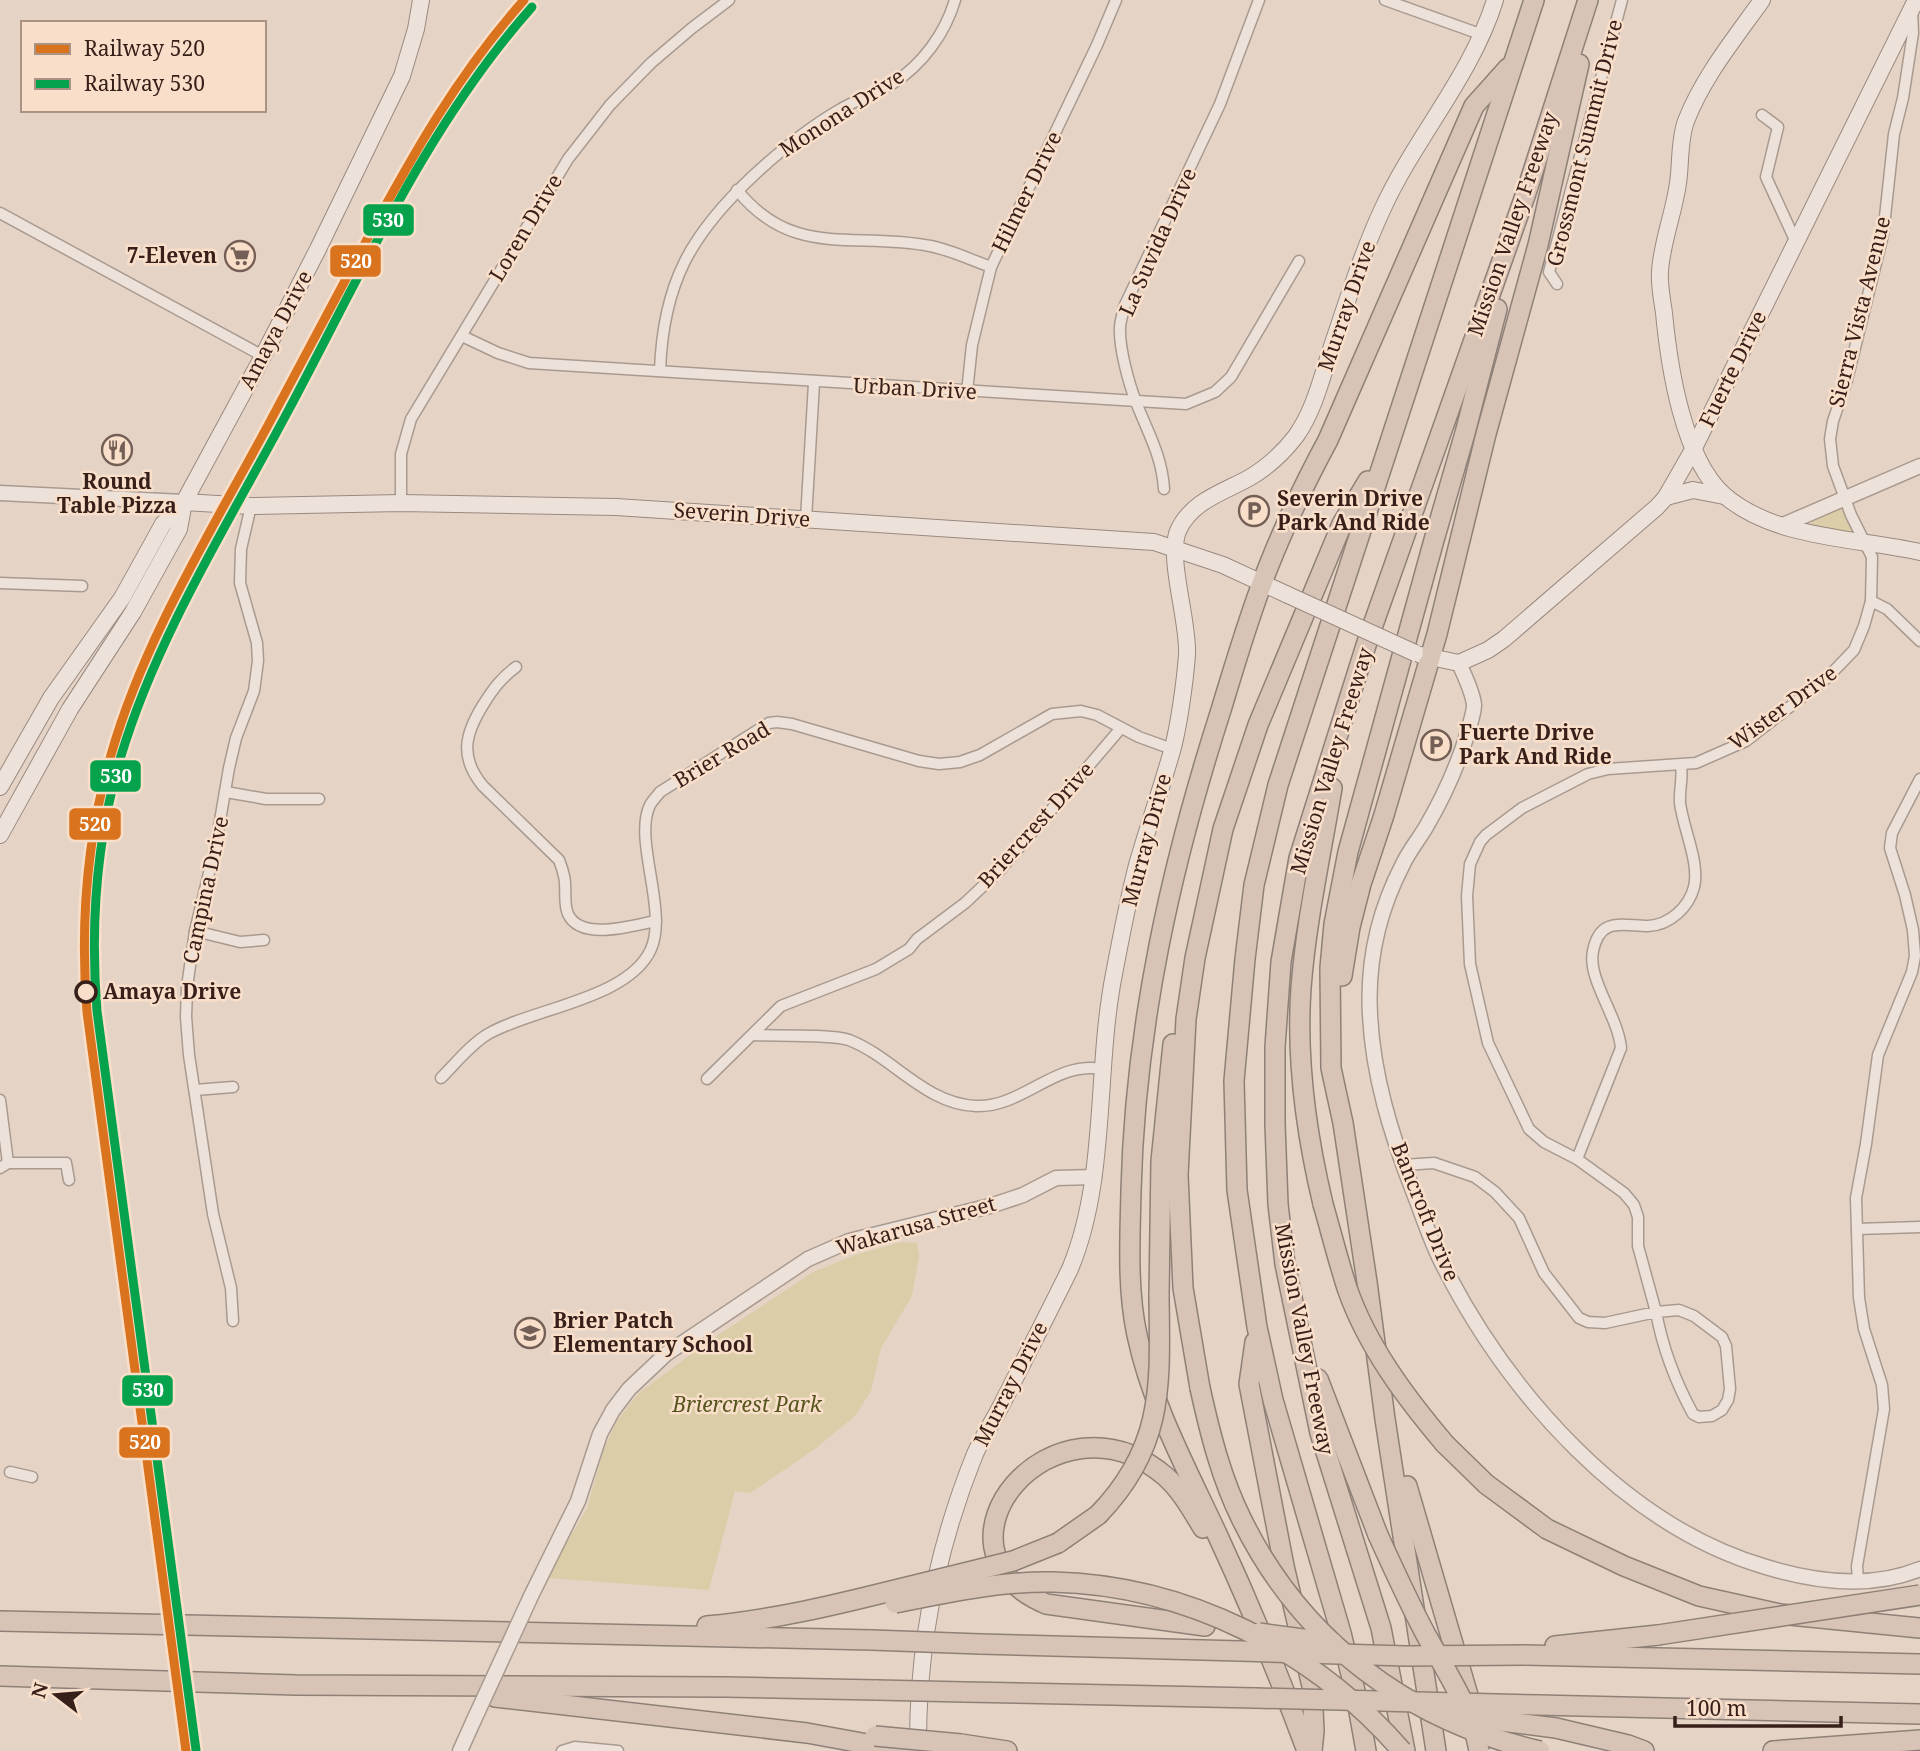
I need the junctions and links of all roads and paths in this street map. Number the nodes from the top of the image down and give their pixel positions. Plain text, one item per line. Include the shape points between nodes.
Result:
1 (421, 0) edge
2 (729, 0) edge
3 (955, 0) edge
4 (1116, 0) edge
5 (1259, 0) edge
6 (1385, 0) edge
7 (1495, 0) edge
8 (1534, 0) edge
9 (1588, 0) edge
10 (1593, 0) edge
11 (1622, 0) edge
12 (1762, 0) edge
13 (1912, 2) edge
14 (1480, 34) junction
15 (1514, 62) junction
16 (1762, 115) dead end
17 (737, 190) junction
18 (1526, 193) junction
19 (0, 213) edge
20 (1795, 240) junction
21 (1299, 261) dead end
22 (991, 267) junction
23 (1557, 284) dead end
24 (462, 336) junction
25 (263, 356) junction
26 (660, 371) junction
27 (814, 383) junction
28 (967, 392) junction
29 (1136, 402) junction
30 (1694, 448) junction
31 (1385, 453) junction
32 (1920, 466) edge
33 (1164, 489) dead end
34 (0, 493) edge
35 (1724, 496) junction
36 (1666, 497) junction
37 (1845, 498) junction
38 (184, 502) junction
39 (401, 503) junction
40 (251, 506) junction
41 (806, 520) junction
42 (1783, 525) junction
43 (1865, 544) junction
44 (1175, 548) junction
45 (1920, 552) edge
46 (0, 583) edge
47 (1262, 583) junction
48 (82, 586) dead end
49 (1871, 601) junction
50 (1920, 641) edge
51 (1423, 655) junction
52 (1460, 663) junction
53 (516, 667) dead end
54 (1347, 708) junction
55 (1121, 728) junction
56 (1172, 749) junction
57 (1681, 766) junction
58 (1920, 779) edge
59 (0, 787) edge
60 (226, 792) junction
61 (319, 799) dead end
62 (0, 835) edge
63 (656, 921) junction
64 (195, 931) junction
65 (264, 940) dead end
66 (1195, 958) junction
67 (752, 1035) junction
68 (1102, 1069) junction
69 (441, 1078) dead end
70 (707, 1079) dead end
71 (233, 1087) dead end
72 (195, 1090) junction
73 (0, 1100) edge
74 (1343, 1123) junction
75 (1577, 1159) junction
76 (1403, 1165) junction
77 (4, 1166) edge
78 (1094, 1177) junction
79 (69, 1180) dead end
80 (1920, 1227) edge
81 (1857, 1228) junction
82 (1657, 1312) junction
83 (233, 1321) dead end
84 (1297, 1325) junction
85 (1257, 1327) junction
86 (1381, 1376) junction
87 (10, 1472) dead end
88 (32, 1477) dead end
89 (1920, 1569) edge
90 (1858, 1581) junction
91 (1239, 1585) junction
92 (1920, 1595) edge
93 (897, 1596) junction
94 (0, 1621) edge
95 (1920, 1628) edge
96 (608, 1634) junction
97 (1525, 1655) junction
98 (1406, 1656) junction
99 (1920, 1664) edge
100 (0, 1676) edge
101 (410, 1686) junction
102 (1387, 1701) junction
103 (1920, 1714) edge
104 (875, 1741) junction
105 (1920, 1741) edge
106 (460, 1751) edge
107 (562, 1751) edge
108 (618, 1751) edge
109 (906, 1751) edge
110 (918, 1751) edge
111 (1007, 1751) edge
112 (1307, 1751) edge
113 (1312, 1751) edge
114 (1366, 1751) edge
115 (1403, 1751) edge
116 (1436, 1751) edge
117 (1479, 1751) edge
118 (1485, 1751) edge
119 (1540, 1751) edge
120 (1644, 1751) edge
121 (1773, 1751) edge
122 (1779, 1751) edge

1 - 25 main road, Amaya Drive via 402,76
2 - 24 street, Loren Drive via 651,63 600,117 558,173
3 - 17 street, Monona Drive via 940,34 913,67 890,85 807,131
4 - 22 street, Hilmer Drive
5 - 29 street, La Suvida Drive via 1220,104 1124,307 1120,329
6 - 14 street
7 - 14 main road, Murray Drive
8 - 15 highway, Mission Valley Freeway
9 - 18 highway, Mission Valley Freeway
10 - 51 highway via 1538,245
11 - 23 street, Grossmont Summit Drive via 1549,272
12 - 30 main road via 1714,70 1685,123 1678,185 1661,253 1674,384
13 - 20 main road, Fuerte Drive
13 - 37 street, Sierra Vista Avenue via 1913,33 1894,134 1883,235 1830,430 1831,457
14 - 44 main road, Murray Drive via 1385,203 1303,424 1271,463 1188,515 1178,530
15 - 31 highway, Mission Valley Freeway
15 - 47 highway via 1474,106
16 - 20 street via 1778,127 1766,177
17 - 22 street via 772,223 799,235 931,246
17 - 26 street, Monona Drive via 699,236 680,271 667,310
18 - 54 highway, Mission Valley Freeway
18 - 74 highway via 1342,882 1334,924 1329,1007 1331,1068
19 - 25 street
20 - 30 main road, Fuerte Drive
21 - 29 street, Urban Drive via 1223,385 1186,404
22 - 28 street, Hilmer Drive via 972,345
24 - 26 street, Urban Drive via 529,363
24 - 39 street, Loren Drive via 407,429 401,454
25 - 38 main road, Amaya Drive
26 - 27 street, Urban Drive
27 - 28 street, Urban Drive
27 - 41 street
28 - 29 street, Urban Drive
29 - 33 street, La Suvida Drive via 1150,429
30 - 35 main road via 1705,474
30 - 36 main road, Fuerte Drive
31 - 66 highway via 1342,524 1258,725 1223,829
31 - 85 highway, Mission Valley Freeway via 1278,785 1255,885 1234,1081 1237,1190
32 - 37 street
34 - 38 street, Severin Drive
35 - 36 main road via 1693,490
35 - 42 main road
36 - 52 main road, Fuerte Drive via 1504,639
37 - 42 street
37 - 43 street, Wister Drive
38 - 40 main road, Severin Drive
38 - 59 main road, Amaya Drive via 163,524 122,598 51,698
38 - 62 main road, Amaya Drive via 179,529
39 - 40 main road, Severin Drive
39 - 41 main road, Severin Drive via 616,507
40 - 60 street, Campina Drive via 239,570 258,661
41 - 44 main road, Severin Drive via 1154,542
42 - 43 main road
43 - 45 main road
43 - 49 street, Wister Drive via 1872,557
44 - 47 main road, Severin Drive
44 - 56 main road, Murray Drive via 1187,652
46 - 48 street
47 - 51 main road, Severin Drive, bridge
47 - 91 highway via 1200,775 1167,899 1140,1063 1131,1190 1131,1281 1136,1331 1149,1382
49 - 50 street via 1887,608
49 - 57 street, Wister Drive via 1854,650 1828,677 1746,741
51 - 52 main road, Severin Drive
51 - 74 highway via 1343,960 1336,1038
52 - 76 street, Bancroft Drive via 1474,704 1470,724 1446,790 1390,890 1370,966 1374,1064
53 - 63 street via 500,679 471,725 467,748 473,772 559,860 568,915 575,923 601,930
54 - 84 highway, Mission Valley Freeway via 1299,858 1281,962 1275,1047 1278,1204
54 - 95 highway, bridge via 1301,988 1302,1085 1323,1204 1348,1290 1378,1354 1445,1444 1486,1483 1547,1529 1699,1596 1780,1614
55 - 56 street, Brier Road
55 - 63 street, Brier Road via 1089,712 1059,712 980,755 939,764 792,724 769,723 660,792 649,807 646,830
55 - 67 street, Briercrest Drive via 1000,870 965,903 876,970 781,1006
56 - 68 main road, Murray Drive via 1136,870 1113,978
57 - 75 street via 1680,799 1696,870 1694,889 1671,918 1654,925 1611,925 1594,945 1593,970 1620,1031 1622,1048
57 - 75 street, Wister Drive via 1588,774 1522,808 1486,835 1470,863 1470,964 1488,1043 1529,1129
58 - 81 street via 1892,833 1890,848 1905,895 1915,956 1875,1068 1856,1187
60 - 61 street via 266,799
60 - 64 street, Campina Drive
63 - 69 street, Brier Road via 650,950 630,976 488,1034
64 - 65 street via 240,942
64 - 72 street, Campina Drive via 186,1017
66 - 93 highway, bridge via 1173,1041 1165,1115 1160,1371 1148,1439 1130,1476 1098,1514 1058,1543
66 - 119 highway, bridge via 1186,1019 1178,1175 1183,1288 1211,1437 1241,1519 1279,1583 1316,1627 1363,1670 1436,1716
67 - 68 street via 845,1039 932,1093 954,1103 978,1106 1020,1096 1066,1072
67 - 70 street, Briercrest Drive
68 - 78 main road, Murray Drive
71 - 72 street
72 - 83 street, Campina Drive
73 - 77 street
74 - 86 highway
75 - 82 street, Wister Drive via 1625,1193 1634,1205 1638,1246
76 - 82 street via 1434,1163 1475,1177 1496,1192 1518,1218 1544,1273 1579,1318 1605,1323
76 - 90 street, Bancroft Drive via 1442,1265 1470,1314 1535,1404 1597,1468 1665,1521 1718,1550 1791,1575
77 - 79 street via 66,1163
78 - 106 street, Wakarusa Street, bridge via 1056,1178 990,1206 849,1241 808,1259 666,1354 627,1391 600,1434 575,1508
78 - 110 main road, Murray Drive via 1081,1242 977,1451 949,1528 923,1654
80 - 81 street
81 - 90 street via 1859,1298 1884,1409
82 - 82 street, Wister Drive via 1671,1372 1693,1414 1706,1417 1717,1413 1730,1389 1722,1337 1679,1310
84 - 115 highway, Mission Valley Freeway via 1320,1433 1381,1628
84 - 117 highway, bridge via 1378,1535 1460,1697
85 - 113 highway via 1249,1384 1312,1685
85 - 114 highway, Mission Valley Freeway via 1273,1400 1341,1633
86 - 116 highway
86 - 118 highway via 1415,1517
87 - 88 street
89 - 90 street, Bancroft Drive
91 - 98 highway, bridge via 1177,1487 1133,1456 1092,1448 1058,1454 1034,1466 1008,1490 996,1520 995,1546 1003,1570 1028,1597 1046,1604
91 - 112 highway
92 - 97 highway, bridge via 1658,1635 1550,1646
93 - 96 highway via 756,1622
93 - 115 highway, bridge via 1019,1583 1086,1584 1150,1595 1226,1621 1295,1658 1366,1714
94 - 96 highway
96 - 98 highway, bridge
97 - 98 highway, bridge
97 - 99 highway
100 - 101 highway
101 - 102 highway, bridge via 726,1686
101 - 104 highway
102 - 103 highway, bridge
102 - 120 highway, bridge via 1556,1728
104 - 109 highway
104 - 111 highway, bridge via 961,1744
105 - 122 highway
107 - 108 street via 575,1747
121 - 122 highway

